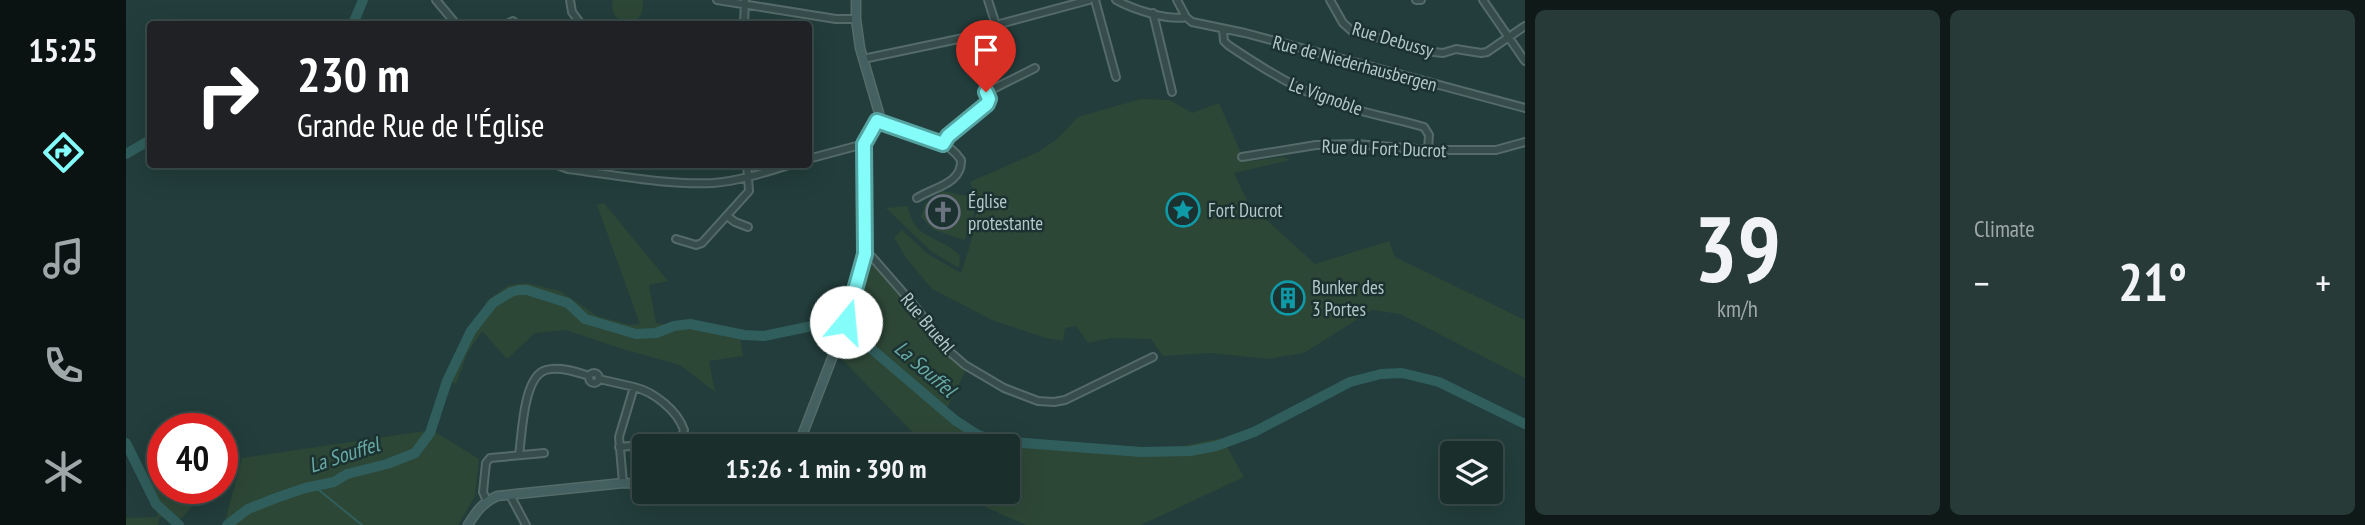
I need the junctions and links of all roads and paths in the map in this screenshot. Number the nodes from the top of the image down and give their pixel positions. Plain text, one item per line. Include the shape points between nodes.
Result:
1 (436, 0) edge
2 (570, 0) edge
3 (717, 0) edge
4 (856, 0) edge
5 (988, 0) edge
6 (1089, 0) edge
7 (1095, 0) edge
8 (1116, 0) edge
9 (1177, 0) edge
10 (1330, 0) edge
11 (1483, 0) edge
12 (745, 2) edge
13 (1181, 7) junction
14 (1153, 13) junction
15 (1186, 17) junction
16 (1173, 18) junction
17 (856, 19) junction
18 (454, 21) edge
19 (579, 21) edge
20 (744, 21) edge
21 (996, 25) junction
22 (1525, 26) edge
23 (1223, 30) junction
24 (974, 34) junction
25 (1508, 37) junction
26 (863, 59) junction
27 (1525, 61) edge
28 (1035, 68) dead end
29 (1116, 77) dead end
30 (986, 92) junction
31 (1172, 92) dead end
32 (1525, 108) edge
33 (877, 121) junction
34 (1525, 142) edge
35 (864, 144) junction
36 (943, 144) junction
37 (1428, 150) junction
38 (1242, 157) dead end
39 (812, 158) edge
40 (565, 168) edge
41 (747, 168) edge
42 (778, 168) edge
43 (748, 177) junction
44 (917, 198) dead end
45 (727, 216) junction
46 (748, 227) dead end
47 (676, 239) dead end
48 (865, 254) junction
49 (1153, 357) dead end
50 (634, 387) junction
51 (803, 434) edge
52 (619, 447) junction
53 (544, 453) dead end
54 (519, 455) junction
55 (623, 483) junction
56 (632, 483) edge
57 (510, 495) junction
58 (486, 501) junction
59 (468, 525) edge
60 (526, 525) edge

1 - 18 street
2 - 19 street
3 - 12 street
4 - 17 street
5 - 21 street
6 - 21 street
7 - 29 street
8 - 14 street
9 - 13 street
10 - 25 street, Rue Debussy via 1352,31 1434,52 1480,53
11 - 25 street
12 - 17 street
12 - 20 street
13 - 15 street
13 - 16 street
14 - 16 street
14 - 31 street
15 - 16 street
15 - 23 street, Rue de Niederhausbergen
17 - 26 street
21 - 24 street
22 - 25 street, Rue Debussy
23 - 32 street, Rue de Niederhausbergen
23 - 37 street, Le Vignoble via 1228,45 1293,86 1326,100 1424,127
24 - 26 street
24 - 30 street
25 - 27 street
26 - 33 street via 877,104
28 - 30 street
30 - 36 street via 987,104
33 - 35 street
33 - 36 street
34 - 37 street, Rue du Fort Ducrot via 1496,150
35 - 39 street
35 - 48 street
36 - 44 street via 961,160 958,176
37 - 38 street, Rue du Fort Ducrot via 1335,144
40 - 43 street via 679,183
41 - 43 street
42 - 43 street
43 - 45 street via 749,191
45 - 46 street
45 - 47 street via 702,243
48 - 49 street, Rue Bruehl via 965,366 1038,401 1065,400
48 - 51 street via 846,322
50 - 52 street via 620,426
50 - 52 street via 654,394 682,422 684,430 674,442
50 - 54 street via 599,379 592,383 589,376 544,370 530,386
52 - 55 street
53 - 54 street
54 - 58 street via 485,463
55 - 56 street
55 - 57 street
57 - 58 street
57 - 60 street
58 - 59 street

